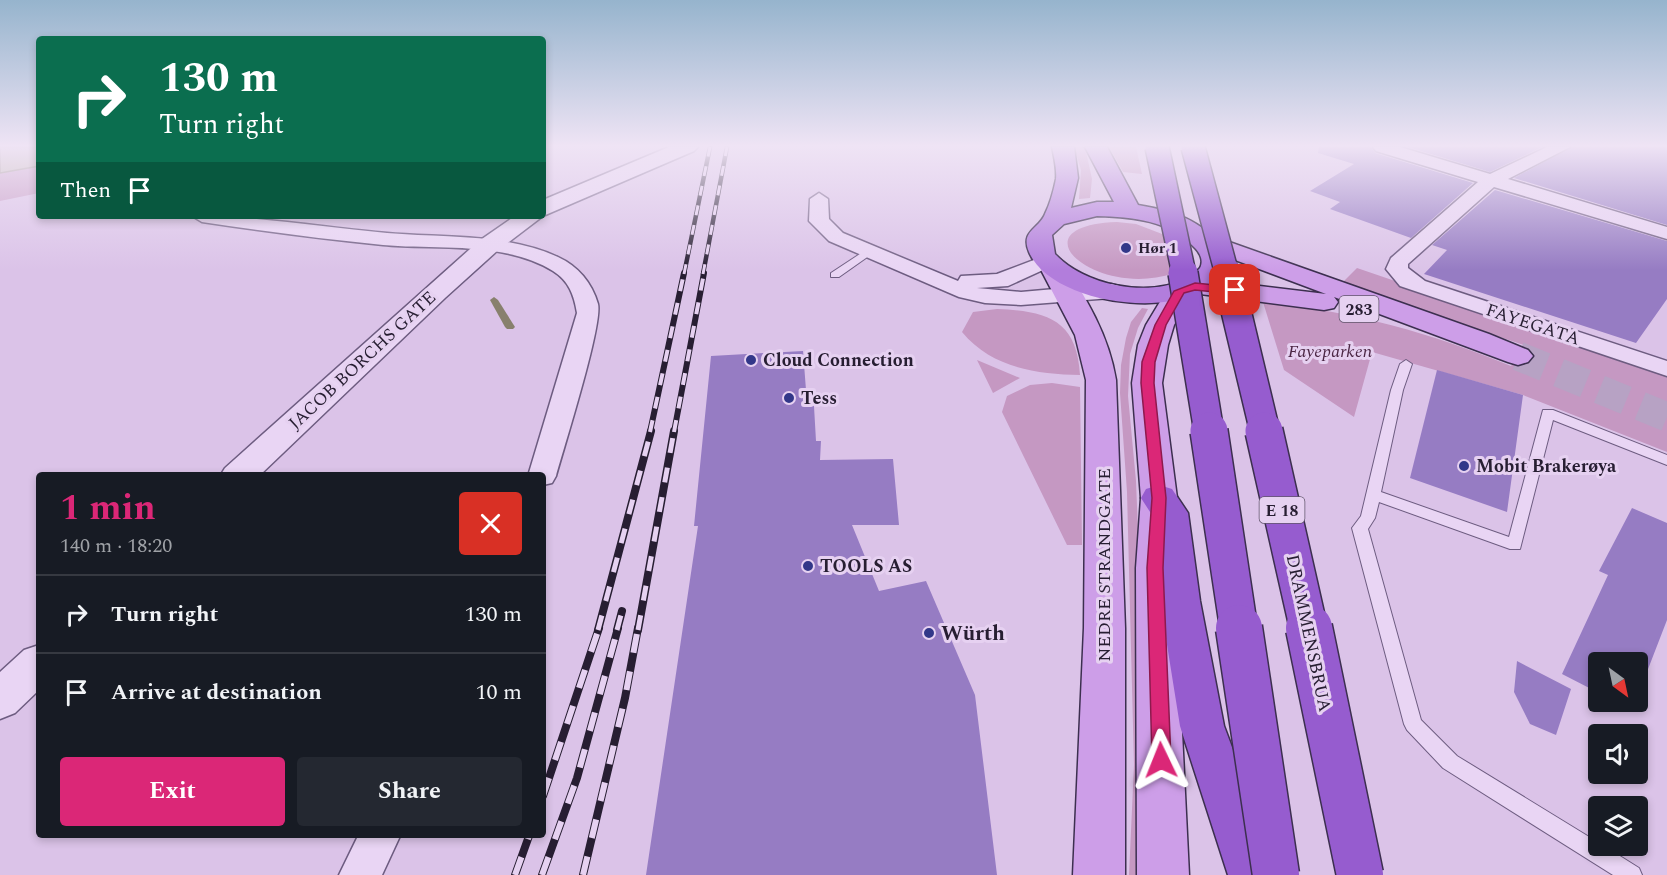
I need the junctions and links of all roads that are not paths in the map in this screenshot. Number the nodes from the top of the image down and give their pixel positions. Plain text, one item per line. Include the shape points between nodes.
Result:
1 (592, 188) edge
2 (1064, 188) edge
3 (1116, 188) edge
4 (1166, 188) edge
5 (1204, 188) edge
6 (1482, 188) edge
7 (1517, 188) edge
8 (819, 199) dead end
9 (546, 208) edge
10 (1130, 210) junction
11 (227, 219) edge
12 (523, 219) edge
13 (1056, 219) junction
14 (490, 231) edge
15 (1667, 233) edge
16 (1204, 240) junction
17 (869, 251) junction
18 (1056, 274) junction
19 (836, 275) dead end
20 (941, 279) junction
21 (1187, 289) junction
22 (1111, 291) junction
23 (1406, 364) dead end
24 (1667, 369) edge
25 (1667, 460) edge
26 (241, 472) edge
27 (543, 472) edge
28 (1373, 495) junction
29 (1159, 498) junction
30 (36, 666) edge
31 (0, 700) edge
32 (379, 838) edge
33 (360, 875) edge
34 (1099, 875) edge
35 (1163, 875) edge
36 (1254, 875) edge
37 (1276, 875) edge
38 (1360, 875) edge
39 (1632, 875) edge

1 - 9 street
2 - 13 highway
3 - 10 highway
4 - 37 highway, bridge via 1191,310
5 - 38 highway, DRAMMENSBRUA / E 18, bridge via 1240,326 1317,663
6 - 24 street, FAYEGATA via 1398,262 1401,275 1418,286
7 - 15 street
8 - 17 street via 818,215 823,227
10 - 13 highway via 1081,211
10 - 16 highway via 1170,220
11 - 14 street via 410,241
12 - 14 street, JACOB BORCHS GATE
13 - 18 highway via 1040,233 1038,242
14 - 26 street, JACOB BORCHS GATE
14 - 27 street via 568,272 585,292 588,313
16 - 21 highway via 1215,265 1211,273
16 - 21 main road, 283 via 1518,356 1356,309 1291,296
17 - 19 lane
17 - 20 street
18 - 20 street via 1000,281
18 - 20 street via 1016,299 988,298
18 - 22 street
18 - 22 highway
18 - 34 main road, NEDRE STRANDGATE via 1094,342 1101,380 1105,521
21 - 22 highway via 1147,295
21 - 29 main road via 1160,325 1148,362
23 - 28 lane
25 - 28 lane via 1548,412 1515,545
28 - 39 lane via 1368,518 1360,528 1413,724 1450,762
29 - 35 main road via 1155,568
29 - 36 highway via 1170,513 1180,601 1202,726
30 - 31 street
32 - 33 street

